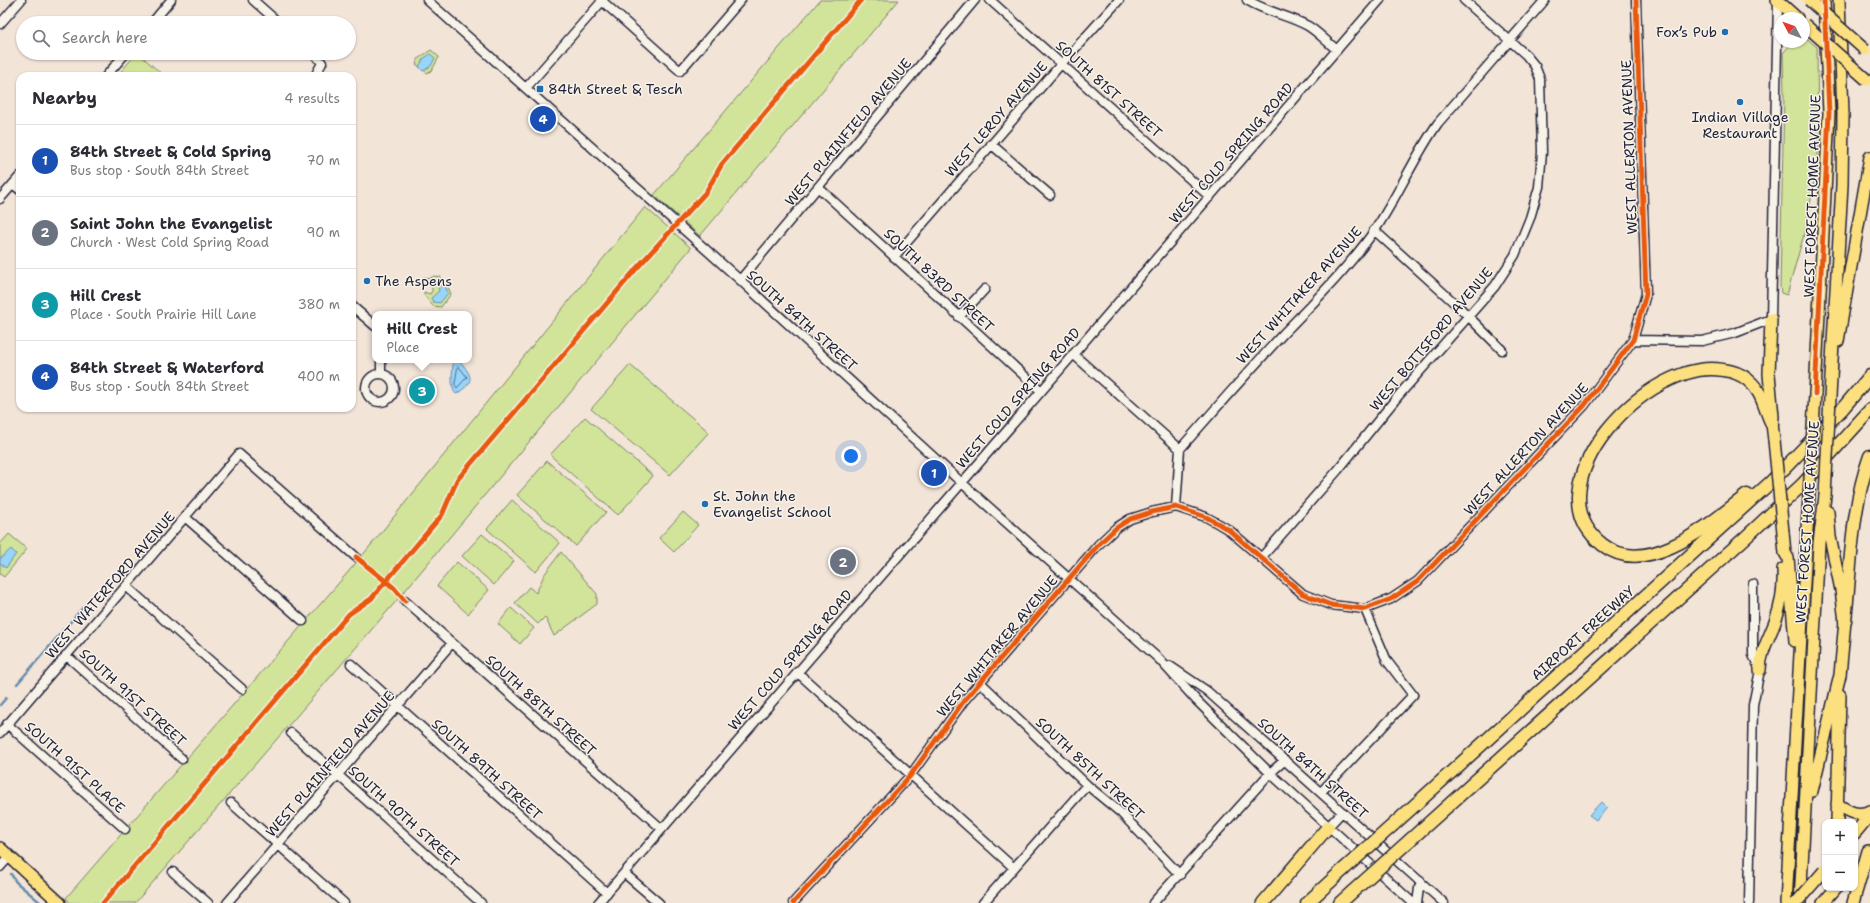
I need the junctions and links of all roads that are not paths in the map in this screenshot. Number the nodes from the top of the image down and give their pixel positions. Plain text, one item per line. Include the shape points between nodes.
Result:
1 (21, 0) edge
2 (171, 0) edge
3 (253, 0) edge
4 (427, 0) edge
5 (602, 0) edge
6 (741, 0) edge
7 (975, 0) edge
8 (990, 0) edge
9 (1119, 0) edge
10 (1247, 0) edge
11 (1379, 0) edge
12 (1464, 0) edge
13 (1545, 0) edge
14 (1636, 0) edge
15 (1778, 0) edge
16 (1809, 0) edge
17 (1824, 0) edge
18 (1839, 0) edge
19 (1791, 12) edge
20 (158, 16) edge
21 (271, 16) edge
22 (0, 24) edge
23 (1810, 29) edge
24 (1510, 40) junction
25 (1337, 50) junction
26 (1868, 52) edge
27 (120, 60) edge
28 (320, 60) edge
29 (1062, 63) junction
30 (109, 72) edge
31 (317, 72) edge
32 (1869, 81) edge
33 (526, 88) junction
34 (991, 144) junction
35 (1870, 157) edge
36 (16, 181) edge
37 (13, 184) junction
38 (16, 187) edge
39 (819, 188) junction
40 (1050, 194) dead end
41 (1210, 197) junction
42 (0, 200) edge
43 (1374, 230) junction
44 (894, 257) junction
45 (740, 280) junction
46 (984, 289) dead end
47 (356, 309) edge
48 (959, 317) junction
49 (1468, 317) junction
50 (1771, 319) junction
51 (372, 323) edge
52 (1633, 340) junction
53 (1502, 350) dead end
54 (1073, 354) junction
55 (381, 363) edge
56 (1831, 372) junction
57 (381, 374) dead end
58 (1870, 376) edge
59 (1041, 391) junction
60 (1870, 410) edge
61 (1772, 424) junction
62 (1180, 449) junction
63 (1870, 456) edge
64 (1771, 482) junction
65 (962, 483) junction
66 (1825, 496) junction
67 (1176, 507) junction
68 (186, 517) junction
69 (1785, 553) junction
70 (356, 558) dead end
71 (1261, 558) junction
72 (1069, 578) junction
73 (1753, 584) dead end
74 (126, 586) junction
75 (405, 600) dead end
76 (1365, 609) junction
77 (303, 621) dead end
78 (1845, 621) junction
79 (452, 643) junction
80 (66, 655) junction
81 (1800, 657) junction
82 (1159, 659) junction
83 (351, 664) dead end
84 (1760, 670) junction
85 (797, 672) junction
86 (1840, 675) junction
87 (980, 682) junction
88 (242, 689) dead end
89 (397, 706) junction
90 (7, 724) junction
91 (0, 733) edge
92 (291, 733) dead end
93 (182, 759) dead end
94 (1285, 760) junction
95 (1270, 773) junction
96 (338, 775) junction
97 (910, 776) junction
98 (1087, 785) junction
99 (1321, 792) junction
100 (1806, 802) junction
101 (231, 803) dead end
102 (1837, 804) junction
103 (1870, 811) edge
104 (1342, 812) junction
105 (1870, 815) edge
106 (1837, 819) edge
107 (1328, 827) junction
108 (125, 829) dead end
109 (662, 829) junction
110 (1858, 829) edge
111 (278, 844) junction
112 (0, 848) edge
113 (1869, 849) edge
114 (9, 857) junction
115 (1858, 862) edge
116 (0, 867) edge
117 (1014, 868) junction
118 (173, 872) dead end
119 (1822, 872) edge
120 (624, 873) junction
121 (1180, 875) junction
122 (1420, 881) junction
123 (1828, 891) edge
124 (1833, 891) edge
125 (607, 893) junction
126 (60, 903) edge
127 (208, 903) edge
128 (227, 903) edge
129 (344, 903) edge
130 (481, 903) edge
131 (598, 903) edge
132 (659, 903) edge
133 (794, 903) edge
134 (983, 903) edge
135 (1153, 903) edge
136 (1263, 903) edge
137 (1307, 903) edge
138 (1340, 903) edge
139 (1412, 903) edge
140 (1417, 903) edge
141 (1444, 903) edge
142 (1749, 903) edge
143 (1786, 903) edge
144 (1796, 903) edge
145 (1800, 903) edge
146 (1822, 903) edge
147 (1853, 903) edge

1 - 22 street
2 - 20 street
3 - 21 street
4 - 33 street, SOUTH 84TH STREET
5 - 6 street via 680,71
5 - 33 street
7 - 39 street, WEST PLAINFIELD AVENUE
8 - 29 street, SOUTH 81ST STREET
9 - 29 street, WEST LEROY AVENUE
10 - 25 street via 1260,8 1309,26
11 - 25 street, WEST COLD SPRING ROAD
12 - 24 street, WEST BOTTSFORD AVENUE
13 - 24 street, WEST WHITAKER AVENUE
14 - 52 street, WEST ALLERTON AVENUE via 1646,294
15 - 19 main road
15 - 50 street
16 - 26 main road, bridge
17 - 81 main road, WEST FOREST HOME AVENUE, bridge via 1829,113
18 - 56 main road, WEST FOREST HOME AVENUE via 1843,114 1842,185
23 - 32 main road, bridge
24 - 43 street, WEST WHITAKER AVENUE via 1435,128
24 - 49 street, WEST BOTTSFORD AVENUE via 1535,66 1540,79 1542,152 1539,187 1515,256 1495,286
25 - 41 street, WEST COLD SPRING ROAD
27 - 30 street
28 - 31 street via 322,63
29 - 34 street, WEST LEROY AVENUE
29 - 41 street, SOUTH 81ST STREET
33 - 45 street, SOUTH 84TH STREET
34 - 40 street
34 - 44 street, WEST LEROY AVENUE
35 - 56 main road
36 - 37 street
37 - 38 street
37 - 42 street
39 - 44 street, SOUTH 83RD STREET
39 - 45 street, WEST PLAINFIELD AVENUE
41 - 54 street, WEST COLD SPRING ROAD
43 - 49 street
43 - 62 street, WEST WHITAKER AVENUE via 1334,280
44 - 48 street, SOUTH 83RD STREET
45 - 65 street, SOUTH 84TH STREET
46 - 48 street
47 - 51 street
48 - 59 street, SOUTH 83RD STREET
49 - 53 street
49 - 71 street, WEST BOTTSFORD AVENUE
50 - 52 street via 1735,333 1702,341
50 - 61 main road via 1769,374
52 - 76 street, WEST ALLERTON AVENUE via 1584,406 1418,581 1391,599
54 - 59 street, WEST COLD SPRING ROAD
54 - 62 street
55 - 57 street
56 - 66 main road, WEST FOREST HOME AVENUE, bridge
58 - 64 highway, AIRPORT FREEWAY via 1843,408
59 - 65 street, WEST COLD SPRING ROAD
60 - 138 highway, bridge via 1803,484
61 - 64 highway via 1760,394 1742,376 1718,369 1699,369 1679,374 1636,400 1605,434 1586,468 1579,504 1585,525 1605,547 1621,554 1649,554 1684,541 1750,493
61 - 69 main road, bridge
62 - 67 street
63 - 78 highway via 1859,493 1855,519
64 - 137 highway, AIRPORT FREEWAY, bridge
65 - 72 street, SOUTH 84TH STREET
65 - 85 street, WEST COLD SPRING ROAD
66 - 78 main road
66 - 100 main road, WEST FOREST HOME AVENUE via 1819,543
67 - 71 street via 1219,524
67 - 72 street, WEST WHITAKER AVENUE via 1130,519 1116,528
68 - 70 street, WEST WATERFORD AVENUE via 239,454
68 - 74 street, WEST WATERFORD AVENUE
68 - 77 street
69 - 81 main road via 1788,558 1794,637
69 - 84 main road via 1776,620 1761,655
71 - 76 street via 1303,594 1331,605
72 - 82 street, SOUTH 84TH STREET
72 - 87 street, WEST WHITAKER AVENUE
73 - 84 street via 1752,648
74 - 80 street, WEST WATERFORD AVENUE
74 - 88 street
75 - 79 street, SOUTH 88TH STREET
76 - 99 street via 1387,661 1413,695
78 - 86 main road
79 - 89 street, WEST PLAINFIELD AVENUE
79 - 109 street, SOUTH 88TH STREET
80 - 90 street, WEST WATERFORD AVENUE
80 - 93 street, SOUTH 91ST STREET
81 - 143 main road, WEST FOREST HOME AVENUE
82 - 94 street, SOUTH 84TH STREET via 1207,691
82 - 95 street, SOUTH 84TH STREET via 1197,701
83 - 89 street, SOUTH 89TH STREET
84 - 142 street via 1754,706
85 - 97 street
85 - 109 street, WEST COLD SPRING ROAD
86 - 100 main road via 1812,790
86 - 102 main road
87 - 97 street, WEST WHITAKER AVENUE
87 - 98 street, SOUTH 85TH STREET
89 - 96 street, WEST PLAINFIELD AVENUE
89 - 125 street, SOUTH 89TH STREET
90 - 91 street, WEST WATERFORD AVENUE
90 - 108 street, SOUTH 91ST PLACE
92 - 96 street, SOUTH 90TH STREET
94 - 95 street
94 - 99 street, SOUTH 84TH STREET
95 - 107 street, SOUTH 84TH STREET
95 - 121 street
96 - 111 street, WEST PLAINFIELD AVENUE
96 - 130 street, SOUTH 90TH STREET
97 - 117 street
97 - 133 street, WEST WHITAKER AVENUE
98 - 117 street
98 - 121 street, SOUTH 85TH STREET via 1121,813
99 - 104 street, SOUTH 84TH STREET
100 - 145 main road, WEST FOREST HOME AVENUE
101 - 111 street
102 - 103 main road via 1855,814
102 - 106 main road
104 - 107 street
104 - 122 street, SOUTH 84TH STREET
105 - 110 main road
107 - 136 highway
107 - 139 street, SOUTH 84TH STREET
109 - 120 street, WEST COLD SPRING ROAD
111 - 128 street, WEST PLAINFIELD AVENUE
111 - 129 street
112 - 114 main road
113 - 115 main road
113 - 147 main road
114 - 116 street
114 - 126 main road
117 - 134 street
118 - 127 street
119 - 144 main road, bridge
120 - 125 street, WEST COLD SPRING ROAD
120 - 132 street
121 - 135 street
122 - 140 street
122 - 141 street, SOUTH 84TH STREET
123 - 146 main road
124 - 146 main road
125 - 131 street, WEST COLD SPRING ROAD

